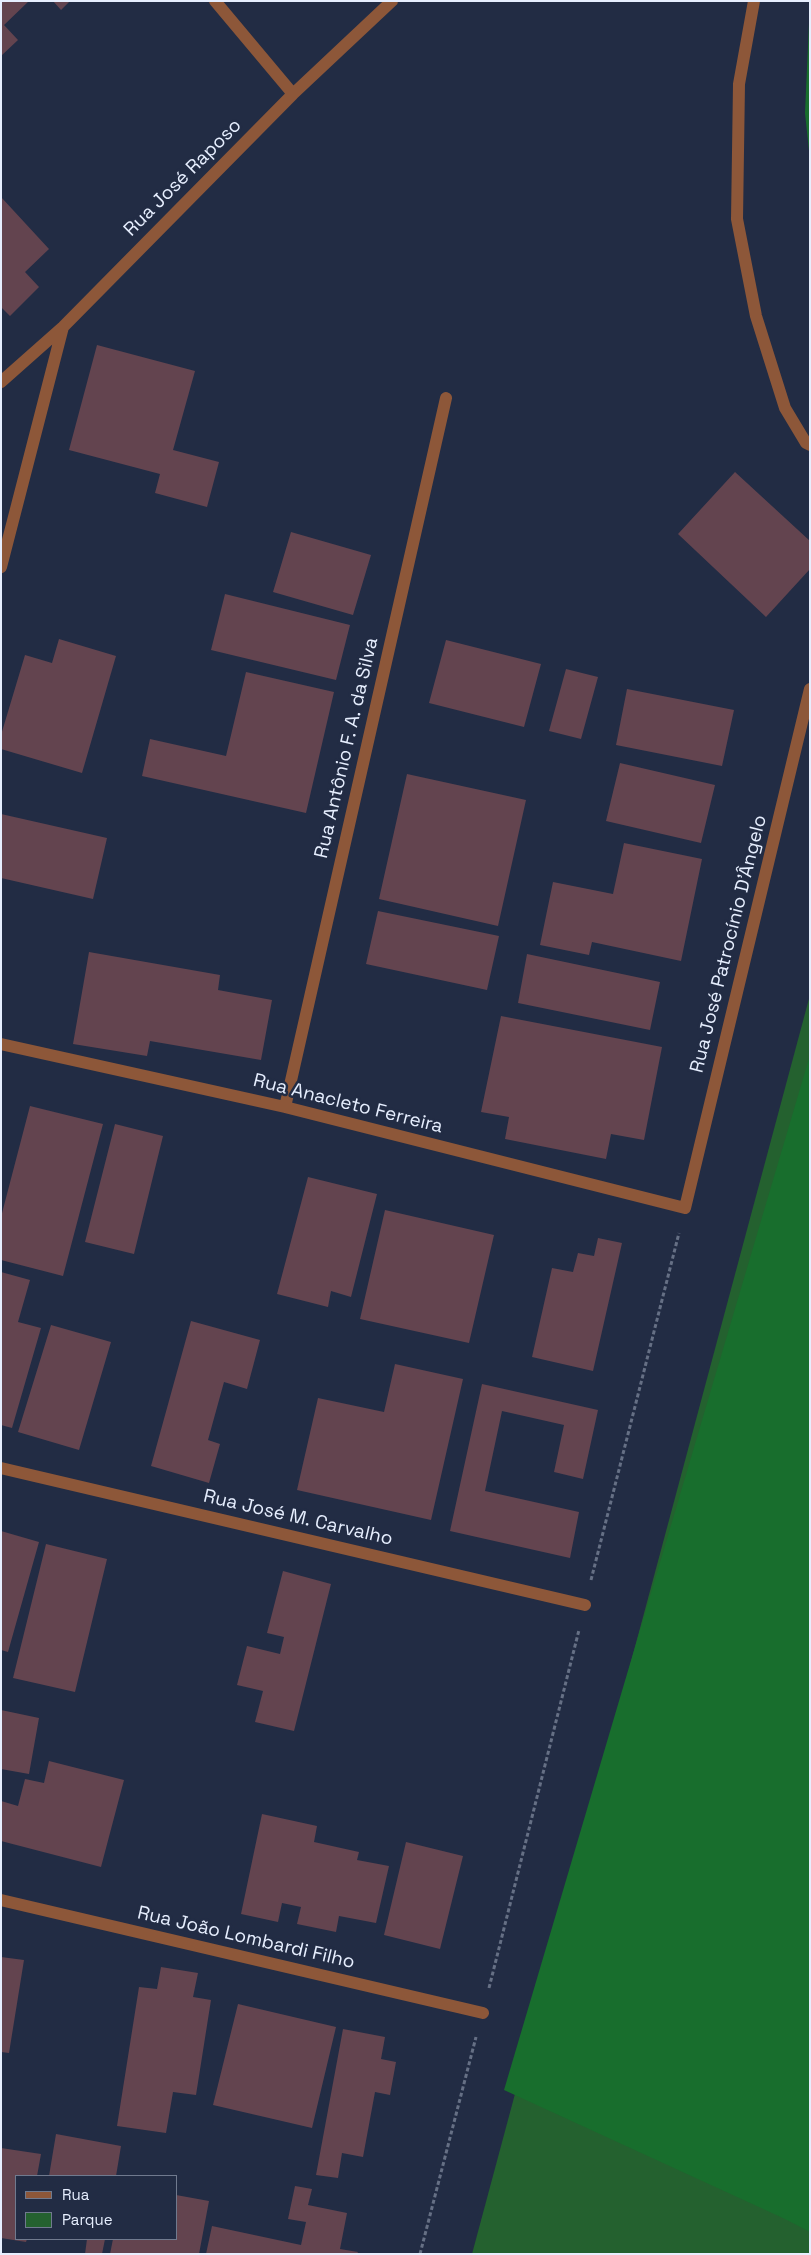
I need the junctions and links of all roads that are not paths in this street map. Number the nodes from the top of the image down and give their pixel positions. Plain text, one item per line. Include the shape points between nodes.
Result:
1 (216, 1) edge
2 (392, 1) edge
3 (754, 1) edge
4 (293, 94) junction
5 (63, 327) junction
6 (1, 382) edge
7 (446, 398) dead end
8 (810, 445) edge
9 (1, 567) edge
10 (810, 690) edge
11 (1, 1044) edge
12 (285, 1107) junction
13 (685, 1208) joint
14 (1, 1468) edge
15 (585, 1605) road end
16 (1, 1900) edge
17 (483, 2013) road end

1 - 4 street
2 - 4 street, Rua José Raposo
3 - 8 street via 740,84 737,219 756,316 782,399
4 - 5 street, Rua José Raposo
5 - 6 street, Rua José Raposo
5 - 9 street
7 - 12 street, Rua Antônio F. A. da Silva
10 - 13 street, Rua José Patrocínio D'Ângelo
11 - 12 street, Rua Anacleto Ferreira
12 - 13 street, Rua Anacleto Ferreira
14 - 15 street, Rua José M. Carvalho
16 - 17 street, Rua João Lombardi Filho

